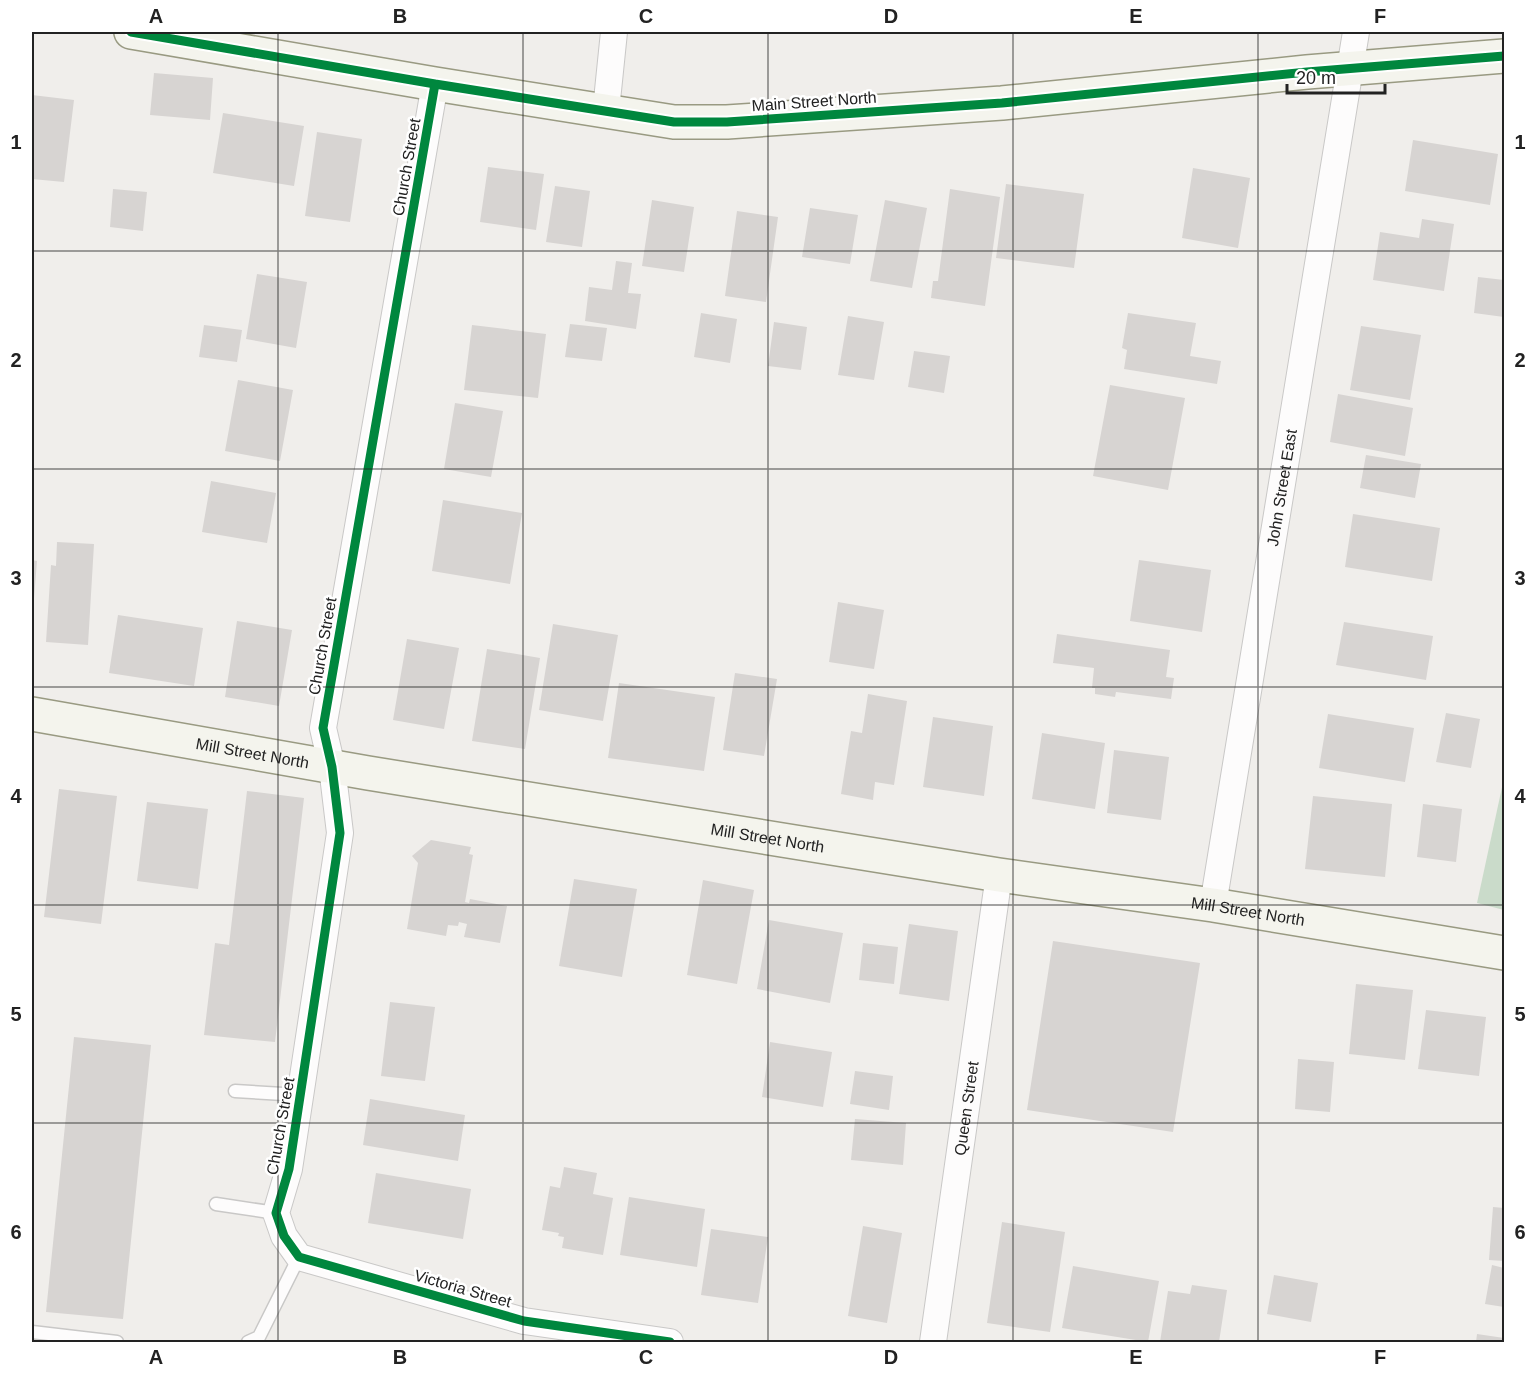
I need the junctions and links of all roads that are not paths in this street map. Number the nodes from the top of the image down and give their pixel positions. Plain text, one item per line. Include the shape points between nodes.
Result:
1 (131, 32) edge
2 (614, 32) edge
3 (1356, 32) edge
4 (1504, 56) edge
5 (1350, 69) junction
6 (435, 84) junction
7 (606, 110) junction
8 (32, 714) edge
9 (332, 767) junction
10 (999, 875) junction
11 (1213, 905) junction
12 (1504, 953) edge
13 (235, 1091) dead end
14 (300, 1095) junction
15 (216, 1204) dead end
16 (276, 1213) junction
17 (299, 1257) junction
18 (32, 1332) edge
19 (117, 1342) edge
20 (248, 1342) edge
21 (670, 1342) edge
22 (933, 1342) edge

1 - 6 main road, Main Street North
2 - 7 street
3 - 5 street, John Street East
4 - 5 main road, Main Street North
5 - 7 main road, Main Street North via 1002,103 727,122 674,122
5 - 11 street, John Street East
6 - 7 main road, Main Street North
6 - 9 street, Church Street via 323,728
8 - 9 main road, Mill Street North
9 - 10 main road, Mill Street North
9 - 14 street, Church Street via 340,833
10 - 11 main road, Mill Street North
10 - 22 street, Queen Street
11 - 12 main road, Mill Street North
13 - 14 lane
14 - 16 street, Church Street via 289,1169
15 - 16 lane
16 - 17 street via 284,1236
17 - 20 lane via 259,1337
17 - 21 street, Victoria Street via 524,1321
18 - 19 lane

